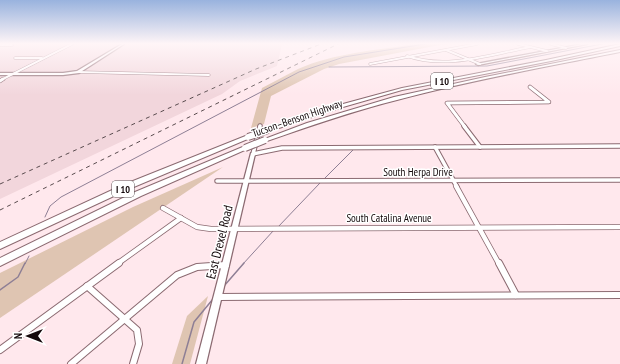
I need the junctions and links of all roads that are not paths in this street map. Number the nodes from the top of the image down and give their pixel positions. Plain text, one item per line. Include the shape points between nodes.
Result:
1 (38, 61) edge
2 (96, 61) edge
3 (381, 61) edge
4 (419, 61) edge
5 (450, 61) edge
6 (473, 61) edge
7 (495, 61) edge
8 (544, 61) edge
9 (570, 61) edge
10 (370, 64) dead end
11 (479, 64) joint
12 (78, 72) junction
13 (0, 74) edge
14 (13, 74) junction
15 (209, 75) dead end
16 (0, 80) edge
17 (530, 86) dead end
18 (260, 126) dead end
19 (620, 146) edge
20 (435, 147) junction
21 (480, 147) junction
22 (253, 154) junction
23 (620, 180) edge
24 (217, 181) dead end
25 (453, 181) junction
26 (246, 182) junction
27 (163, 208) dead end
28 (181, 218) junction
29 (620, 227) edge
30 (479, 228) junction
31 (234, 229) junction
32 (0, 246) edge
33 (0, 262) edge
34 (226, 265) junction
35 (87, 286) junction
36 (516, 295) junction
37 (620, 295) edge
38 (218, 297) junction
39 (125, 318) junction
40 (0, 350) edge
41 (71, 364) edge
42 (133, 364) edge
43 (201, 364) edge

1 - 14 street
2 - 12 street
3 - 10 street
4 - 5 street
6 - 11 street
7 - 11 street
8 - 32 highway, Tucson–Benson Highway / I 10, bridge via 435,82 317,113 248,137 126,187
9 - 33 highway, Tucson–Benson Highway / I 10, bridge via 406,95 338,114 265,140 138,194
12 - 14 street
12 - 15 street
13 - 14 street
14 - 16 street
17 - 21 street via 549,102 448,103
18 - 22 street, East Drexel Road
19 - 21 street
20 - 21 street
20 - 22 street via 279,148
20 - 25 street
22 - 26 street, East Drexel Road
23 - 25 street, South Herpa Drive
24 - 26 street, South Herpa Drive
25 - 26 street, South Herpa Drive
25 - 30 street
26 - 31 street, East Drexel Road
27 - 28 street, South Catalina Avenue
28 - 31 street, South Catalina Avenue via 203,229
28 - 35 street
29 - 30 street, South Catalina Avenue
30 - 31 street, South Catalina Avenue
30 - 36 street
31 - 34 street, East Drexel Road
34 - 38 street, East Drexel Road
34 - 39 street via 202,266 177,275
35 - 39 street
35 - 40 street
36 - 37 street
36 - 38 street
38 - 43 street, East Drexel Road
39 - 41 street
39 - 42 street via 136,328 140,339

